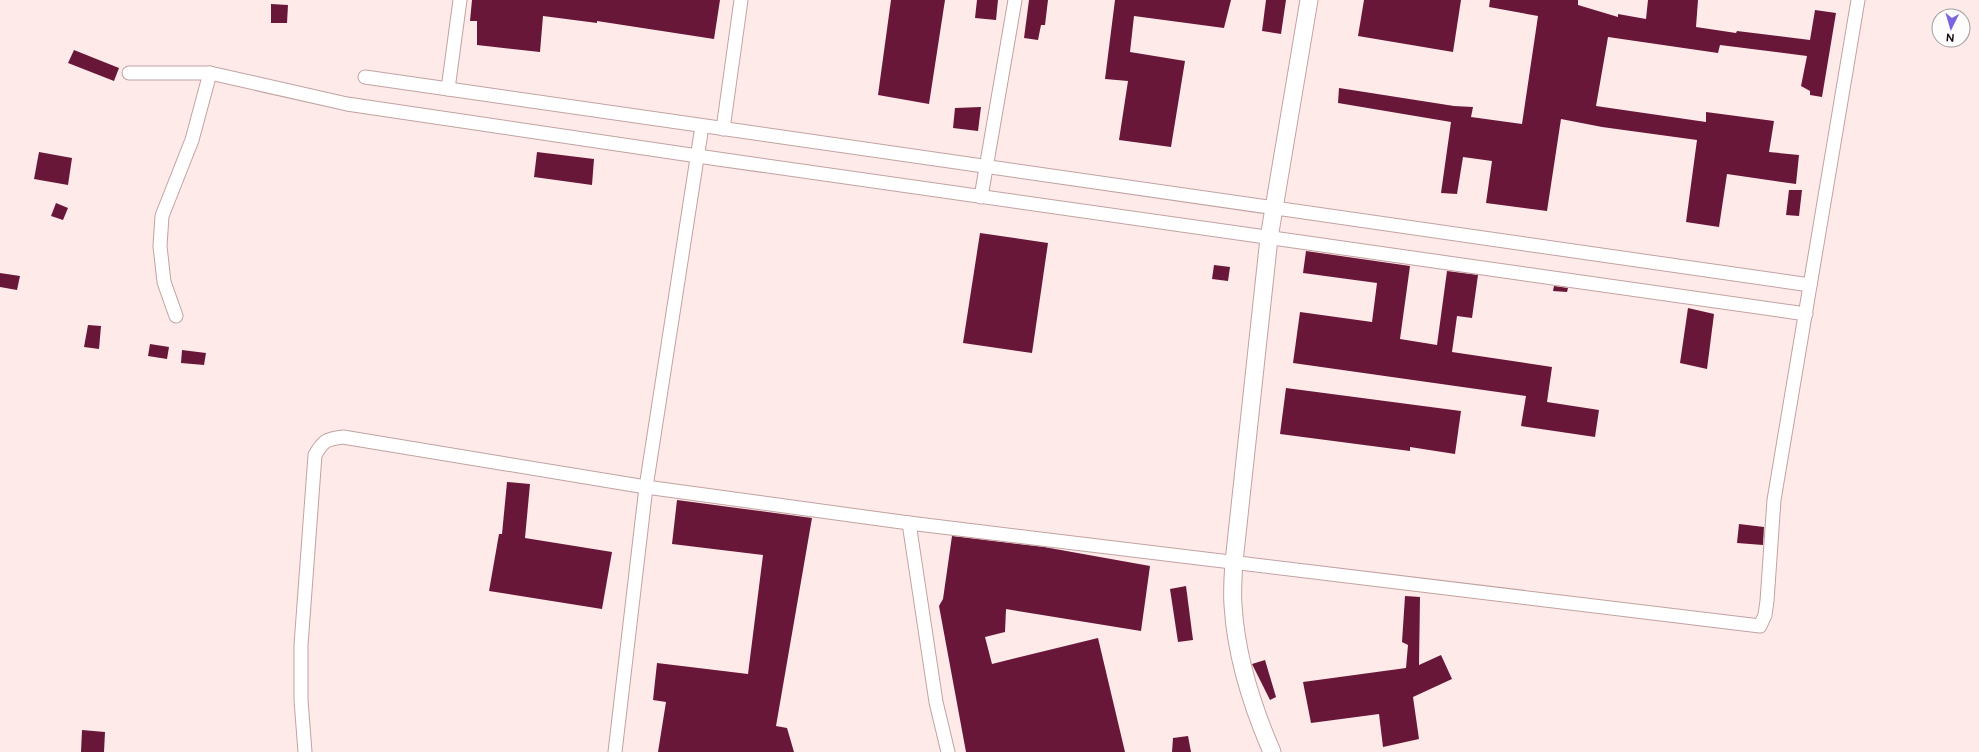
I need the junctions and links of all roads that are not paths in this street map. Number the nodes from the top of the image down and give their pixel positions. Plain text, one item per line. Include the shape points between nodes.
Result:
1 (460, 0) edge
2 (741, 0) edge
3 (1015, 0) edge
4 (1309, 0) edge
5 (1858, 0) edge
6 (129, 73) dead end
7 (210, 73) junction
8 (365, 77) dead end
9 (448, 89) junction
10 (702, 126) junction
11 (723, 129) junction
12 (697, 156) junction
13 (986, 167) junction
14 (981, 197) junction
15 (1274, 208) junction
16 (1269, 238) junction
17 (1810, 285) junction
18 (1806, 314) junction
19 (176, 316) dead end
20 (646, 487) junction
21 (909, 523) junction
22 (1234, 562) junction
23 (305, 752) edge
24 (614, 752) edge
25 (948, 752) edge
26 (1272, 752) edge

1 - 9 street
2 - 11 street
3 - 13 street
4 - 15 street
5 - 17 street
6 - 7 street
7 - 12 street via 346,104
7 - 19 street via 192,140 162,216 160,246 164,282
8 - 9 street
9 - 10 street
10 - 11 street
10 - 12 street
11 - 13 street
12 - 14 street
12 - 20 street
13 - 14 street
13 - 15 street
14 - 16 street
15 - 16 street
15 - 17 street
16 - 18 street
16 - 22 street
17 - 18 street
18 - 22 street via 1774,500 1768,601 1760,626
20 - 21 street
20 - 23 street via 343,437 330,439 321,444 315,456 301,645 301,700
20 - 24 street
21 - 22 street
21 - 25 street via 936,702
22 - 26 street via 1233,604 1238,647 1259,723

